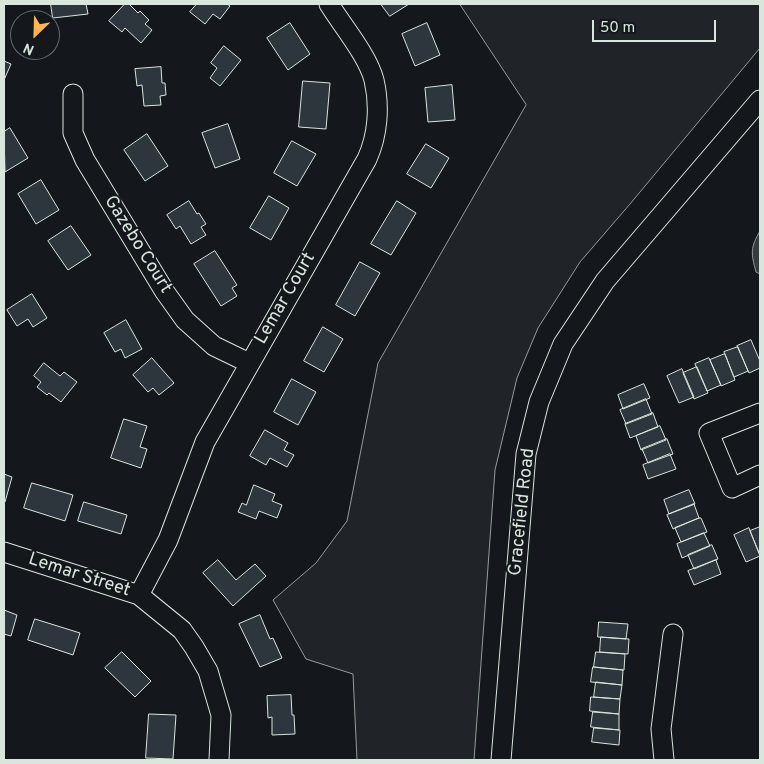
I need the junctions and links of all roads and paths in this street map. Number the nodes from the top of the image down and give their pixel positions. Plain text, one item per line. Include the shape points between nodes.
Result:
1 (329, 4) edge
2 (73, 94) dead end
3 (760, 100) edge
4 (249, 364) junction
5 (760, 413) edge
6 (760, 476) edge
7 (4, 552) edge
8 (139, 595) junction
9 (673, 634) dead end
10 (219, 760) edge
11 (501, 760) edge
12 (664, 760) edge

1 - 4 street, Lemar Court via 374,79 378,114 373,145
2 - 4 street, Gazebo Court via 74,133 85,160 165,292 185,320 214,346
3 - 11 street, Gracefield Road via 605,281 563,344 538,402 526,454
4 - 8 street, Lemar Court via 205,442 168,540
5 - 6 street via 709,433 732,488
7 - 8 street, Lemar Street
8 - 10 street, Lemar Street via 182,630 208,671 221,714
9 - 12 street via 661,729

